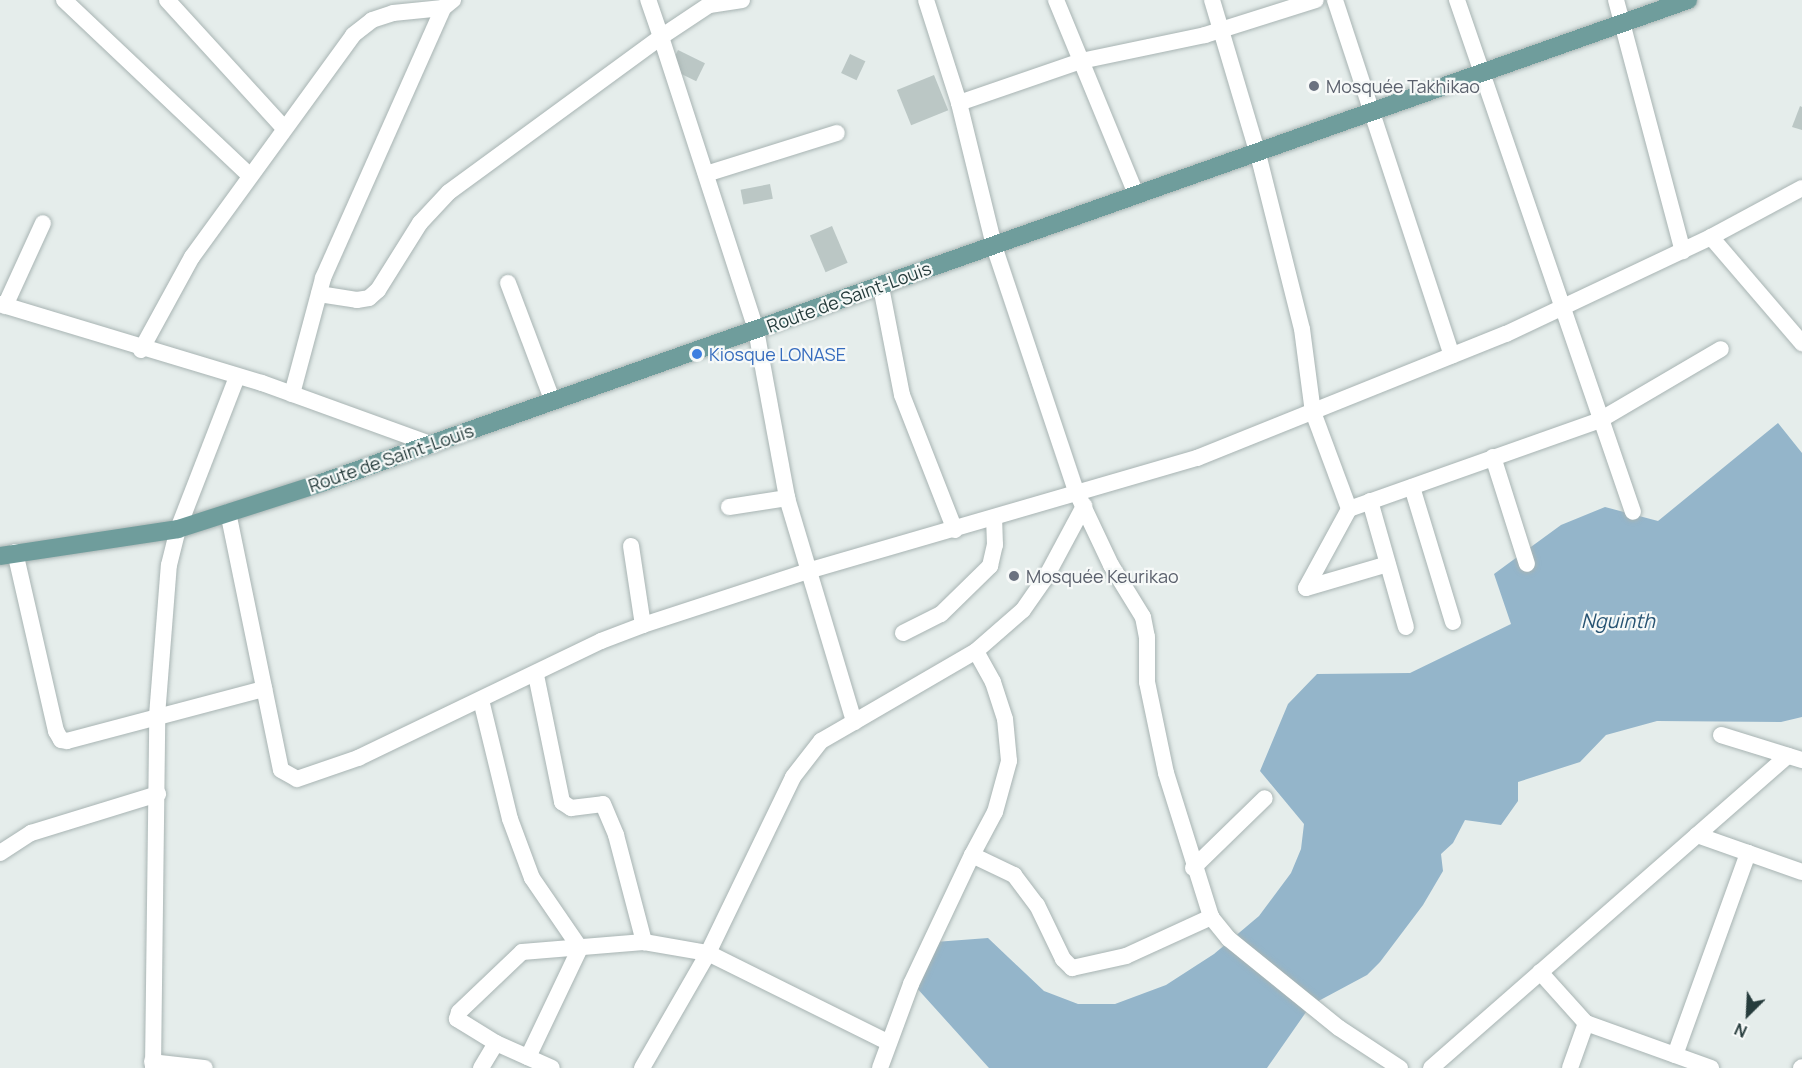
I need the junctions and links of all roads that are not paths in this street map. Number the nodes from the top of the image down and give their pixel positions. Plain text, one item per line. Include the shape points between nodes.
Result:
1 (64, 0) edge
2 (167, 0) edge
3 (379, 0) edge
4 (648, 0) edge
5 (742, 0) edge
6 (926, 0) edge
7 (1056, 0) edge
8 (1212, 0) edge
9 (1316, 0) edge
10 (1335, 0) edge
11 (1457, 0) edge
12 (1616, 0) edge
13 (1688, 0) edge
14 (702, 3) edge
15 (448, 4) edge
16 (393, 13) junction
17 (1624, 23) junction
18 (1222, 27) junction
19 (661, 37) junction
20 (1081, 61) junction
21 (1483, 75) junction
22 (959, 103) junction
23 (1371, 115) junction
24 (283, 127) junction
25 (837, 133) dead end
26 (1258, 154) junction
27 (706, 174) junction
28 (250, 176) junction
29 (1802, 188) edge
30 (1137, 194) junction
31 (43, 223) dead end
32 (1711, 237) junction
33 (994, 246) junction
34 (1683, 251) junction
35 (507, 283) dead end
36 (881, 287) junction
37 (319, 294) junction
38 (3, 305) edge
39 (1561, 309) junction
40 (756, 330) junction
41 (1802, 343) edge
42 (1721, 349) dead end
43 (141, 350) junction
44 (1452, 355) junction
45 (237, 377) junction
46 (292, 394) junction
47 (553, 402) junction
48 (1312, 412) junction
49 (1600, 420) junction
50 (433, 445) junction
51 (1493, 457) junction
52 (1412, 487) junction
53 (788, 498) junction
54 (1080, 498) junction
55 (1370, 501) junction
56 (729, 507) dead end
57 (1349, 509) junction
58 (228, 512) junction
59 (1633, 512) dead end
60 (994, 520) junction
61 (178, 530) junction
62 (955, 530) junction
63 (631, 546) dead end
64 (7, 554) edge
65 (1388, 564) junction
66 (1527, 564) dead end
67 (811, 570) junction
68 (1453, 621) dead end
69 (643, 625) junction
70 (1406, 627) dead end
71 (903, 633) dead end
72 (976, 651) junction
73 (536, 675) junction
74 (264, 689) junction
75 (481, 700) junction
76 (157, 716) junction
77 (854, 722) junction
78 (1721, 735) dead end
79 (1795, 758) edge
80 (158, 794) junction
81 (1265, 798) dead end
82 (1697, 835) junction
83 (0, 853) edge
84 (1748, 853) junction
85 (972, 855) junction
86 (1193, 868) junction
87 (1802, 872) edge
88 (1211, 917) junction
89 (644, 942) junction
90 (580, 948) junction
91 (708, 953) junction
92 (1540, 972) junction
93 (1586, 1023) junction
94 (887, 1042) junction
95 (496, 1043) junction
96 (1675, 1055) junction
97 (528, 1057) junction
98 (153, 1065) edge
99 (205, 1068) edge
100 (480, 1068) edge
101 (552, 1068) edge
102 (642, 1068) edge
103 (880, 1068) edge
104 (1400, 1068) edge
105 (1431, 1068) edge
106 (1569, 1068) edge
107 (1711, 1068) edge

1 - 28 street
2 - 24 street
3 - 16 street
4 - 19 street
5 - 14 street
6 - 22 street
7 - 20 street
8 - 18 street
9 - 18 street
10 - 23 street
11 - 21 street
12 - 17 street
13 - 17 main road, Route de Saint-Louis
14 - 19 street
15 - 16 street
15 - 37 street via 363,183
16 - 24 street via 372,20 353,35
17 - 21 main road, Route de Saint-Louis
17 - 34 street
18 - 20 street via 1188,39
18 - 26 street
19 - 27 street
19 - 37 street via 449,192 420,223 369,298
20 - 22 street
20 - 30 street
21 - 23 main road, Route de Saint-Louis
21 - 39 street via 1521,179
22 - 33 street
23 - 26 main road, Route de Saint-Louis
23 - 44 street
24 - 28 street
25 - 27 street
26 - 30 main road, Route de Saint-Louis
26 - 48 street via 1302,330
27 - 40 street
28 - 43 street via 174,284
29 - 32 street
30 - 33 main road, Route de Saint-Louis
31 - 38 street
32 - 34 street
32 - 41 street
33 - 36 main road, Route de Saint-Louis
33 - 54 street
34 - 39 street
35 - 47 street
36 - 40 main road, Route de Saint-Louis
36 - 62 street via 902,395
37 - 46 street
38 - 43 street
39 - 44 street
39 - 49 street
40 - 47 main road, Route de Saint-Louis
40 - 53 street
42 - 49 street
43 - 45 street
44 - 48 street
45 - 46 street
45 - 61 street
46 - 50 street
47 - 50 main road, Route de Saint-Louis
48 - 54 street via 1197,458
48 - 57 street
49 - 51 street
49 - 59 street
50 - 58 main road, Route de Saint-Louis
51 - 52 street
51 - 66 street
52 - 55 street
52 - 68 street
53 - 56 street
53 - 67 street
54 - 60 street
54 - 72 street via 1034,596
54 - 86 street via 1111,565 1143,617 1147,682 1166,773
55 - 57 street
55 - 65 street
57 - 65 street via 1306,588
58 - 61 main road, Route de Saint-Louis
58 - 74 street
60 - 62 street
60 - 71 street via 995,545 990,566 941,614
61 - 64 main road, Route de Saint-Louis
61 - 76 street via 164,610
62 - 67 street
63 - 69 street
64 - 76 street via 61,740
65 - 70 street
67 - 69 street
67 - 77 street
69 - 73 street via 601,641
72 - 77 street
72 - 85 street via 993,682 1005,719 1009,761 995,812
73 - 75 street
73 - 89 street via 562,802 571,808 603,804 616,835
74 - 75 street via 281,770 297,779 358,758
74 - 76 street
75 - 90 street via 510,819 532,878
76 - 80 street
77 - 91 street via 821,741 793,777
78 - 79 street
79 - 82 street
80 - 83 street via 31,833
80 - 98 street
81 - 86 street
82 - 84 street
82 - 92 street
84 - 87 street
84 - 96 street
85 - 88 street via 1014,875 1037,904 1063,959 1072,968 1126,956
85 - 94 street via 950,896
86 - 88 street
88 - 104 street via 1229,939 1339,1028
89 - 90 street
89 - 91 street
90 - 95 street via 522,952 459,1012 457,1019 461,1023
90 - 97 street
91 - 94 street
91 - 102 street
92 - 93 street
92 - 105 street
93 - 96 street
93 - 106 street
94 - 103 street
95 - 97 street
95 - 100 street
96 - 107 street
97 - 101 street
98 - 99 street

